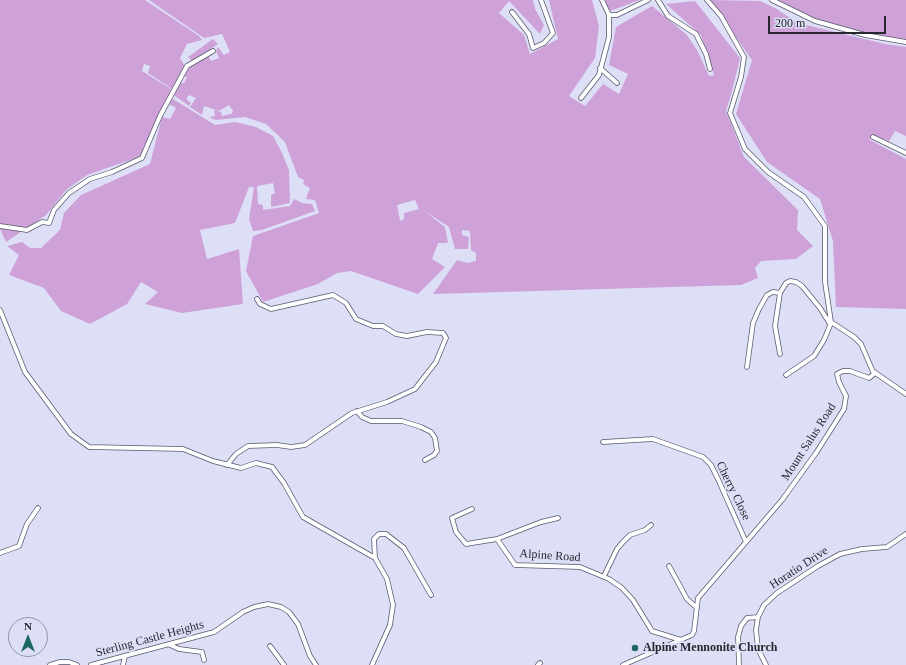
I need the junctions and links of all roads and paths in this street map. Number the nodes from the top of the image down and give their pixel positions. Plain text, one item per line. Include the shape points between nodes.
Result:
1 (541, 0) edge
2 (602, 0) edge
3 (648, 0) edge
4 (658, 0) edge
5 (707, 0) edge
6 (772, 0) edge
7 (512, 12) dead end
8 (609, 15) junction
9 (906, 42) edge
10 (213, 51) dead end
11 (600, 68) junction
12 (710, 69) dead end
13 (617, 83) dead end
14 (581, 98) dead end
15 (873, 137) dead end
16 (906, 153) edge
17 (0, 226) edge
18 (780, 293) junction
19 (257, 299) dead end
20 (0, 310) edge
21 (830, 323) junction
22 (780, 354) dead end
23 (747, 367) dead end
24 (874, 371) junction
25 (786, 375) dead end
26 (906, 394) edge
27 (357, 411) junction
28 (603, 442) dead end
29 (425, 460) dead end
30 (227, 465) junction
31 (38, 508) dead end
32 (472, 509) dead end
33 (558, 518) dead end
34 (651, 525) dead end
35 (906, 534) edge
36 (497, 539) junction
37 (746, 542) junction
38 (0, 552) edge
39 (375, 558) junction
40 (669, 566) dead end
41 (604, 576) junction
42 (431, 595) dead end
43 (697, 608) junction
44 (758, 617) junction
45 (682, 640) junction
46 (170, 645) junction
47 (270, 646) dead end
48 (125, 656) junction
49 (204, 660) dead end
50 (631, 663) edge
51 (50, 665) edge
52 (77, 665) edge
53 (91, 665) edge
54 (123, 665) edge
55 (284, 665) edge
56 (316, 665) edge
57 (372, 665) edge
58 (623, 665) edge
59 (739, 665) edge
60 (766, 665) edge

1 - 7 street via 552,33 544,43 533,48 529,34
2 - 8 street
3 - 8 street via 617,15
4 - 12 street via 668,16 696,34
5 - 21 street via 721,16 744,57 730,113 745,149 768,172 804,197 825,226
6 - 9 street via 815,21 865,35
8 - 11 street via 609,37
10 - 17 street via 187,66 160,116 142,158 112,172 90,178 69,193 54,210 49,223 42,222 27,230
11 - 13 street
11 - 14 street via 599,75
15 - 16 street
18 - 21 street via 790,281 802,286
18 - 22 street via 776,326
18 - 23 street via 773,292 767,295 759,309 753,323
19 - 27 street via 260,304 271,309 333,295 346,303 356,319 373,326 383,326 396,334 407,336 428,332 443,333 446,338 436,362 415,389
20 - 30 street via 25,372 71,434 89,447 183,449
21 - 24 street via 861,344
21 - 25 street via 824,340 814,356
24 - 26 street
24 - 37 street, Mount Salus Road via 873,376 869,378 850,371 837,374 846,396 844,409 782,500
27 - 29 street via 371,421 402,421 431,432 435,438 437,451
27 - 30 street via 305,445 248,446 236,454
28 - 37 street, Cherry Close via 653,439 704,457 718,479
30 - 39 street via 241,468 256,463 272,468 284,483 303,517
31 - 38 street via 27,524 19,546
32 - 36 street via 452,518 456,532 466,544
33 - 36 street
34 - 41 street via 630,535 623,542
35 - 44 street, Horatio Drive via 888,547 840,554 818,566 777,593 764,605
36 - 41 street, Alpine Road via 515,565 580,567
37 - 43 street, Mount Salus Road via 698,598
39 - 42 street via 374,539 379,534 386,534 404,548
39 - 57 street via 387,579 393,605 390,626
40 - 43 street via 687,599
41 - 45 street, Alpine Road via 622,588 633,600 652,631
43 - 45 street, Mount Salus Road via 694,631
44 - 59 street via 747,618 741,626 738,637
44 - 60 street, Horatio Drive via 758,649
45 - 50 street, Mount Salus Road
46 - 48 street, Sterling Castle Heights
46 - 49 street via 202,652
46 - 56 street, Sterling Castle Heights via 214,632 243,612 268,604 289,612 298,624
47 - 55 street
48 - 53 street, Sterling Castle Heights
48 - 54 street
50 - 58 street, Mount Salus Road
51 - 52 street via 69,662

